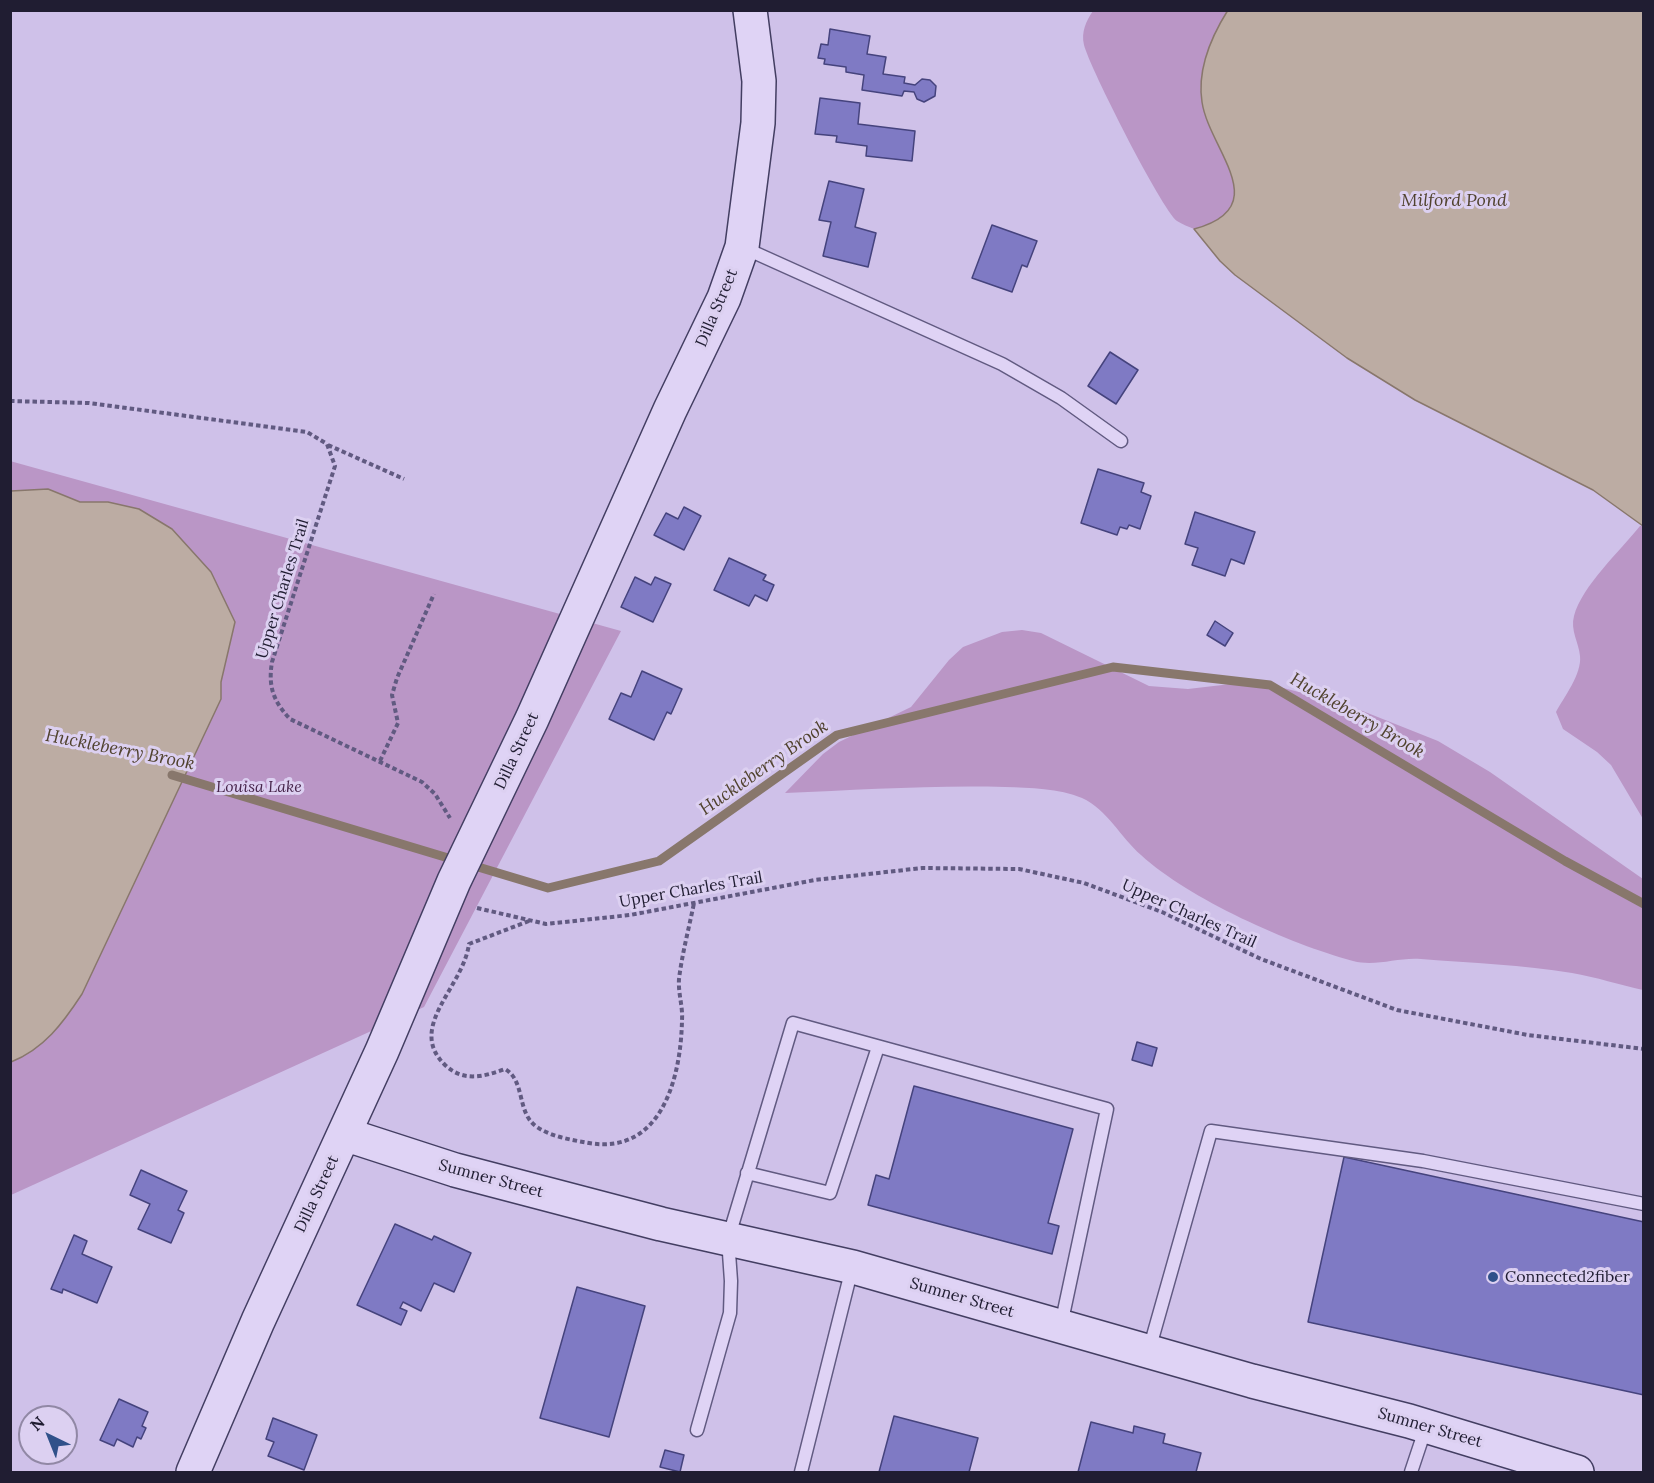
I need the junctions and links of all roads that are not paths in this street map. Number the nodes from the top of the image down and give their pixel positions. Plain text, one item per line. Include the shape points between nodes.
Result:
1 (750, 10) edge
2 (742, 247) junction
3 (1121, 441) dead end
4 (878, 1047) junction
5 (344, 1134) junction
6 (747, 1173) junction
7 (1644, 1204) edge
8 (728, 1239) junction
9 (853, 1267) junction
10 (1060, 1327) junction
11 (1149, 1352) junction
12 (1426, 1426) junction
13 (697, 1430) dead end
14 (1540, 1467) edge
15 (193, 1473) edge
16 (801, 1473) edge
17 (1411, 1473) edge
18 (1577, 1473) edge

1 - 2 main road, Dilla Street via 759,81 758,123
2 - 3 lane via 1002,364 1061,398
2 - 5 main road, Dilla Street via 724,298 537,708 462,834 462,894
4 - 6 lane via 830,1193
4 - 6 lane via 793,1023
4 - 10 lane via 1107,1109
5 - 8 main road, Sumner Street via 455,1170
5 - 15 main road, Dilla Street
6 - 8 lane
7 - 11 lane via 1423,1161 1211,1131
8 - 9 main road, Sumner Street
8 - 13 lane via 730,1313
9 - 10 main road, Sumner Street
9 - 16 lane
10 - 11 main road, Sumner Street
11 - 12 main road, Sumner Street
12 - 14 main road, Sumner Street
12 - 17 lane
14 - 18 main road, Sumner Street

